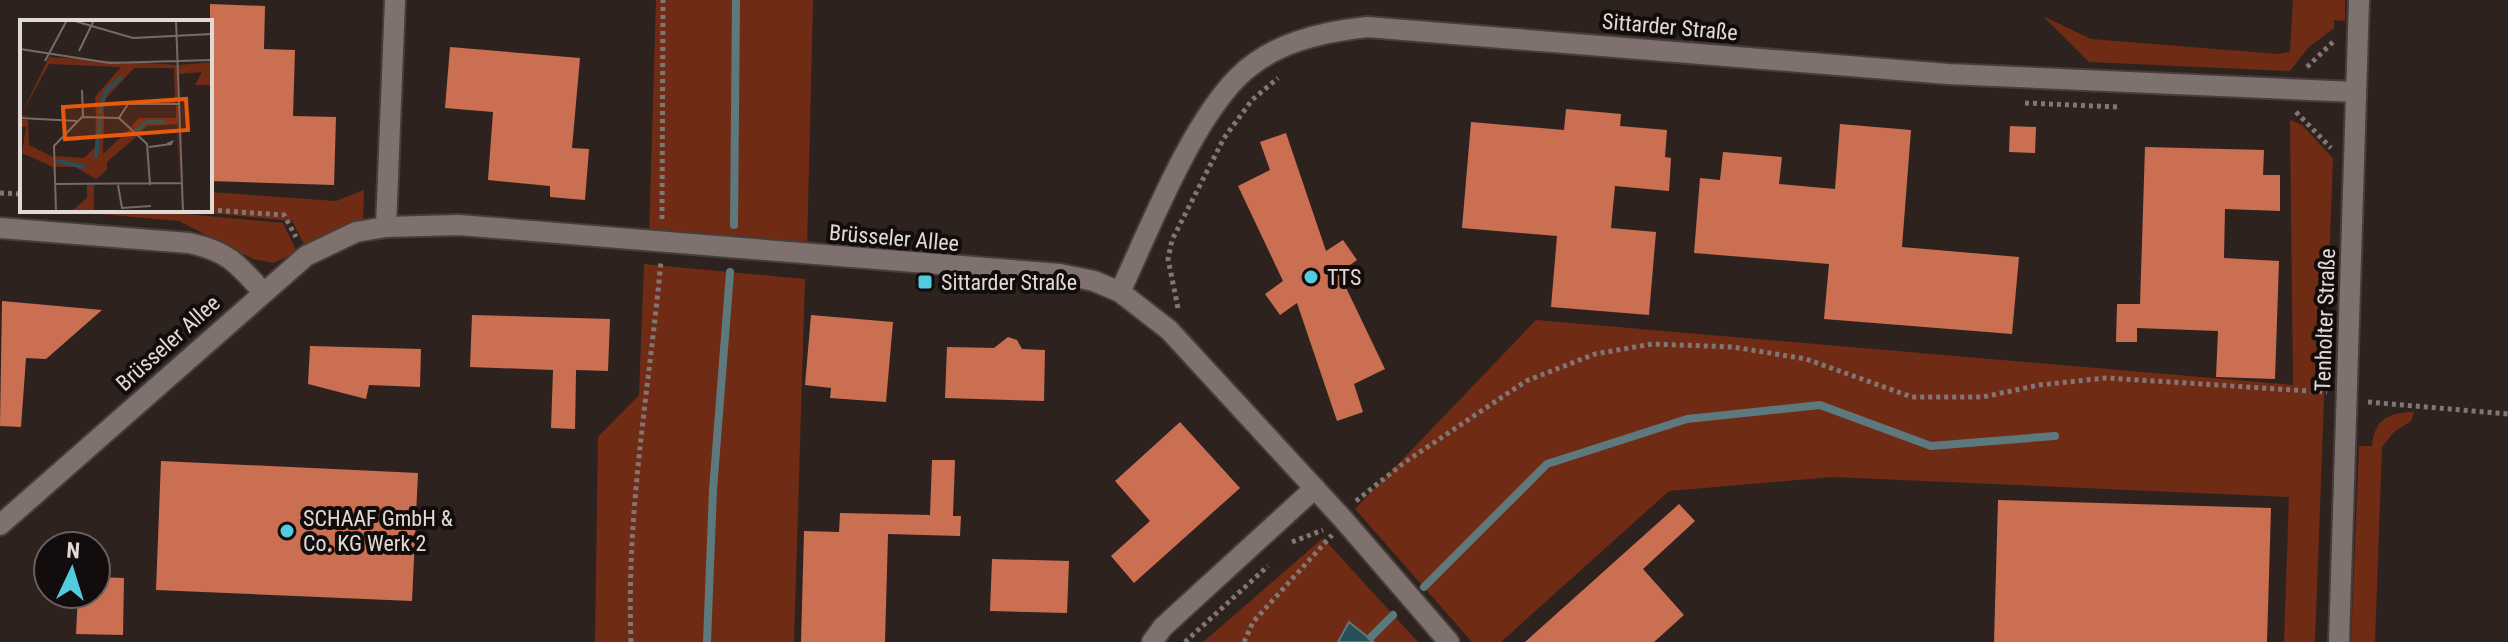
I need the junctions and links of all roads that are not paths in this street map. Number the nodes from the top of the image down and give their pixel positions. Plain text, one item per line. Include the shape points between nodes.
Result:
1 (395, 0) edge
2 (2359, 0) edge
3 (2356, 92) junction
4 (386, 227) junction
5 (0, 228) edge
6 (262, 291) junction
7 (1120, 292) junction
8 (1315, 488) junction
9 (0, 525) edge
10 (1152, 642) edge
11 (1449, 642) edge
12 (2339, 642) edge

1 - 4 street
2 - 3 street, Tenholter Straße
3 - 7 street, Sittarder Straße via 1948,74 1367,27 1324,32 1272,53 1238,77 1196,135
3 - 12 street, Tenholter Straße
4 - 6 street, Brüsseler Allee via 356,232 306,256
4 - 7 street, Brüsseler Allee via 459,225 1060,274
5 - 6 street via 213,248 234,259
6 - 9 street, Brüsseler Allee
7 - 8 street, Brüsseler Allee via 1169,330
8 - 10 street
8 - 11 street, Brüsseler Allee

